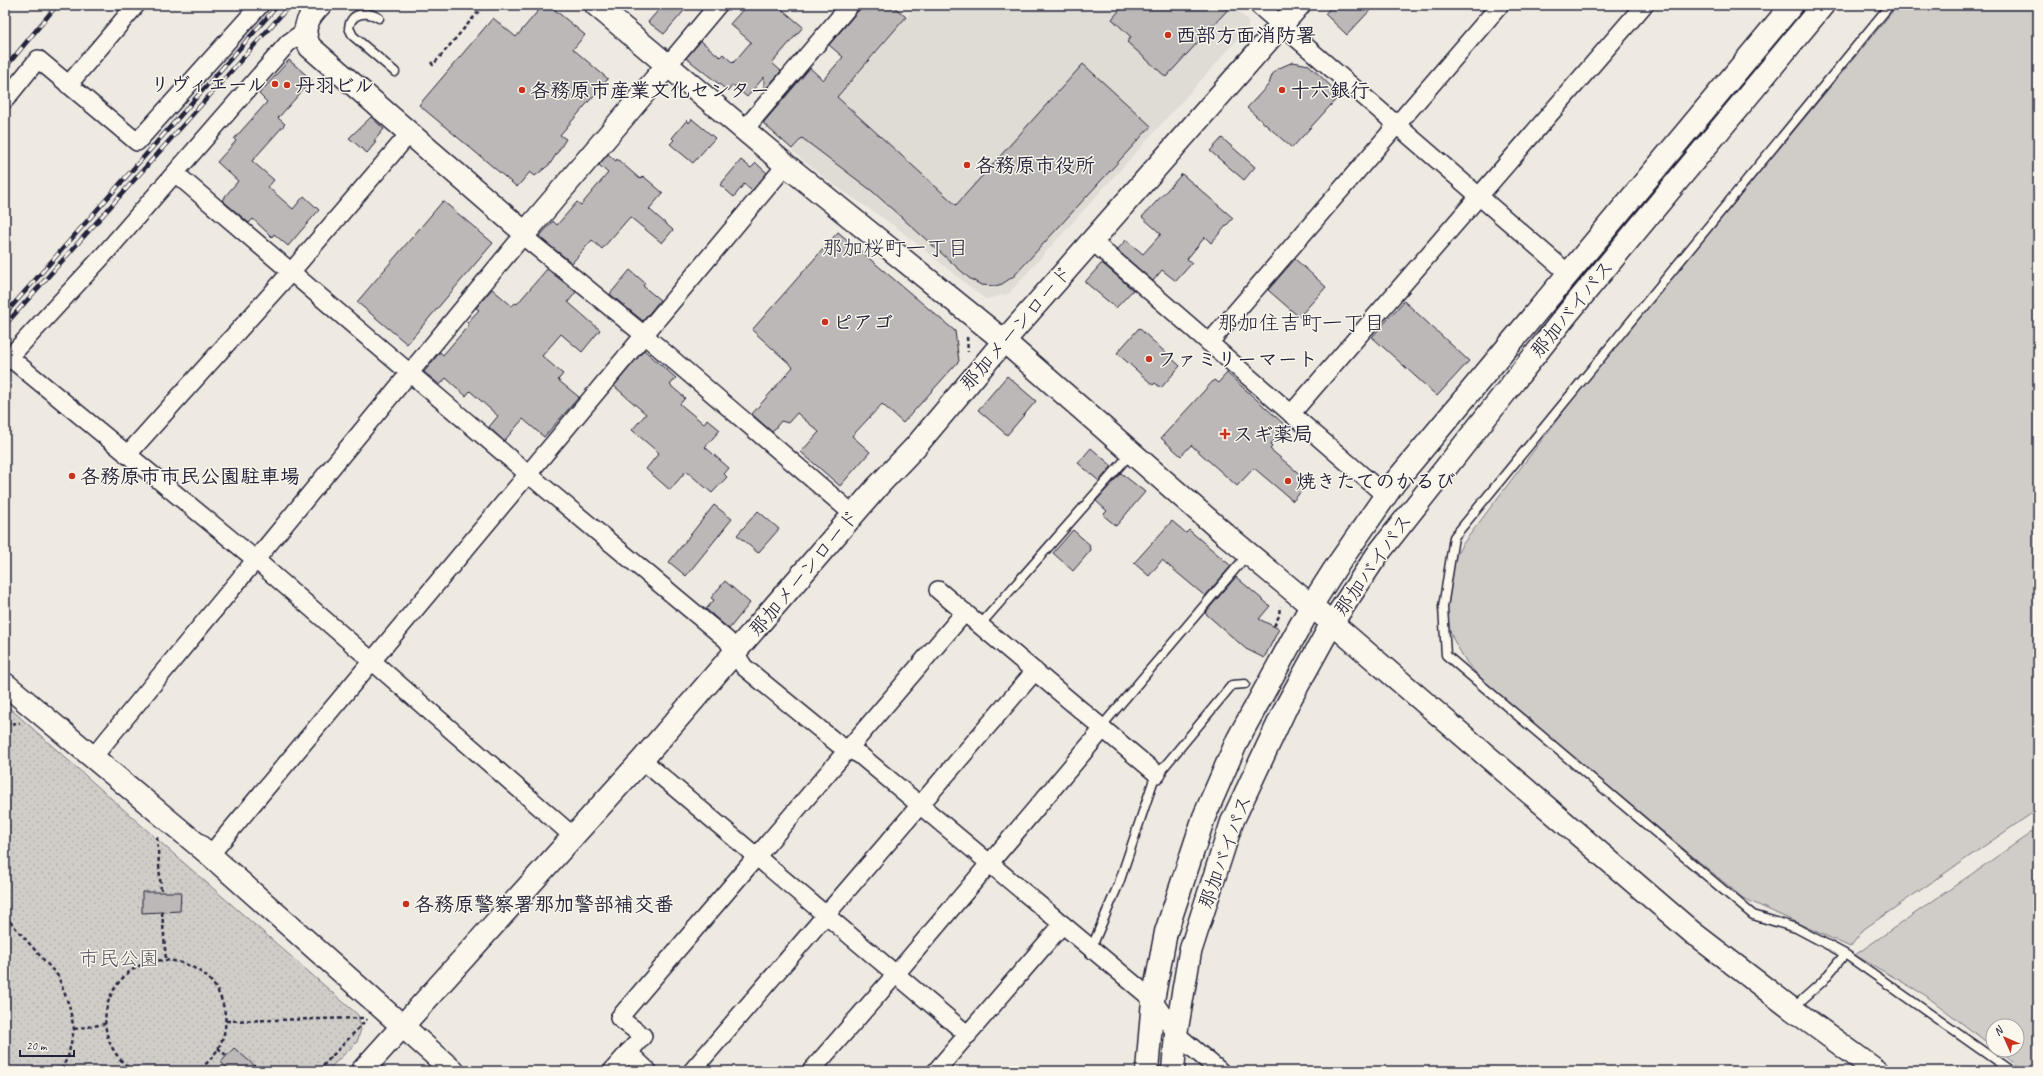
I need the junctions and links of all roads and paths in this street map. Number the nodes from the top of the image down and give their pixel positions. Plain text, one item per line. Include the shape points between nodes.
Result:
1 (136, 5) edge
2 (260, 5) edge
3 (320, 5) edge
4 (484, 5) edge
5 (596, 5) edge
6 (718, 5) edge
7 (850, 5) edge
8 (1258, 5) edge
9 (1299, 5) edge
10 (1500, 5) edge
11 (1644, 5) edge
12 (1792, 5) edge
13 (1823, 5) edge
14 (1890, 5) edge
15 (379, 18) dead end
16 (1281, 24) junction
17 (305, 31) junction
18 (431, 62) dead end
19 (667, 66) junction
20 (395, 72) dead end
21 (68, 85) junction
22 (5, 100) edge
23 (1397, 125) junction
24 (744, 130) junction
25 (409, 134) junction
26 (786, 165) junction
27 (175, 173) junction
28 (1479, 196) junction
29 (524, 234) junction
30 (1092, 240) junction
31 (291, 272) junction
32 (1569, 274) junction
33 (644, 335) junction
34 (1004, 341) junction
35 (1209, 343) junction
36 (7, 360) edge
37 (410, 374) junction
38 (1291, 414) junction
39 (1131, 453) junction
40 (128, 455) junction
41 (527, 473) junction
42 (1386, 496) junction
43 (853, 514) junction
44 (1248, 553) junction
45 (256, 560) junction
46 (938, 590) dead end
47 (1311, 606) junction
48 (965, 612) junction
49 (1332, 623) junction
50 (980, 625) junction
51 (736, 654) junction
52 (372, 661) junction
53 (1035, 671) junction
54 (5, 684) edge
55 (1245, 684) dead end
56 (1102, 728) junction
57 (849, 750) junction
58 (93, 757) junction
59 (642, 760) junction
60 (1157, 774) junction
61 (919, 806) junction
62 (157, 834) dead end
63 (573, 836) junction
64 (210, 855) junction
65 (757, 857) junction
66 (989, 864) junction
67 (161, 892) dead end
68 (162, 912) dead end
69 (827, 915) junction
70 (5, 916) edge
71 (1062, 925) junction
72 (1091, 949) junction
73 (1845, 954) junction
74 (166, 960) junction
75 (896, 974) junction
76 (1153, 1000) junction
77 (1792, 1009) junction
78 (226, 1021) junction
79 (105, 1024) junction
80 (403, 1026) junction
81 (74, 1029) junction
82 (1176, 1034) junction
83 (968, 1035) junction
84 (218, 1048) junction
85 (628, 1052) junction
86 (227, 1056) dead end
87 (60, 1071) edge
88 (133, 1071) edge
89 (198, 1071) edge
90 (318, 1071) edge
91 (362, 1071) edge
92 (453, 1071) edge
93 (612, 1071) edge
94 (648, 1071) edge
95 (692, 1071) edge
96 (811, 1071) edge
97 (936, 1071) edge
98 (1146, 1071) edge
99 (1172, 1071) edge
100 (1220, 1071) edge
101 (1877, 1071) edge
102 (2011, 1071) edge

1 - 21 street
2 - 21 street via 137,142
3 - 17 main road via 307,22
4 - 18 path via 433,65
5 - 19 main road
6 - 19 street
7 - 24 street
8 - 16 street
9 - 16 main road, 那加メーンロード
10 - 23 street
11 - 28 street
12 - 32 main road, 那加バイパス
13 - 49 main road, 那加バイパス via 1568,313 1377,555
14 - 73 lane via 1454,537 1443,607 1446,655 1753,915 1796,928
15 - 20 lane via 373,14 358,15 353,18 349,28 353,36
16 - 23 street
16 - 30 main road, 那加メーンロード
17 - 25 main road via 306,41 315,52
17 - 27 street via 288,43
19 - 24 main road
19 - 29 main road
21 - 22 street via 38,59
23 - 28 street
23 - 35 street
24 - 26 main road
25 - 29 main road
25 - 31 street
26 - 33 street
26 - 34 main road
27 - 31 street
27 - 36 street
28 - 32 street
28 - 38 street
29 - 33 street
29 - 37 street
30 - 34 main road, 那加メーンロード
30 - 35 street
31 - 37 street
31 - 40 street
32 - 42 main road, 那加バイパス
33 - 41 street
33 - 43 street
34 - 39 main road
34 - 43 main road, 那加メーンロード via 916,446
35 - 38 street
36 - 40 street
37 - 41 street
37 - 45 street
38 - 42 street
39 - 44 main road
39 - 50 lane
40 - 45 street
41 - 51 street via 727,640
41 - 52 street
42 - 47 main road, 那加バイパス
43 - 51 main road, 那加メーンロード
44 - 47 main road
44 - 56 lane
45 - 52 street
45 - 58 street
46 - 48 street
47 - 49 main road
47 - 76 main road, 那加バイパス via 1238,739 1204,817 1166,932
48 - 50 street
48 - 57 street
49 - 77 main road via 1693,934
49 - 82 main road, 那加バイパス via 1286,705 1232,822 1190,952
50 - 53 street
51 - 57 street via 744,667 838,744
51 - 59 main road, 那加メーンロード
52 - 63 street
52 - 64 street
53 - 56 street
53 - 61 street
54 - 58 main road
55 - 60 lane via 1232,685
56 - 60 street
56 - 66 street
57 - 61 street via 860,755
57 - 65 street
58 - 64 main road
59 - 63 main road, 那加メーンロード
59 - 65 street
60 - 72 lane via 1119,883
61 - 66 street
61 - 69 street
62 - 67 path
63 - 80 main road
64 - 80 main road
65 - 69 street
65 - 85 street via 619,1018 643,1036
66 - 71 street
66 - 75 street
68 - 74 path
69 - 75 street
69 - 95 street
70 - 81 path via 58,976 70,1005
71 - 72 street
71 - 83 street
72 - 76 street
73 - 77 lane via 1822,982
73 - 102 lane
74 - 78 path via 190,966 201,972 214,985 223,1002
74 - 79 path via 147,963 130,971 116,985 107,1003
75 - 83 street
75 - 96 street
76 - 82 street
76 - 98 main road, 那加バイパス
77 - 101 main road
78 - 84 path
78 - 90 path via 368,1018
79 - 81 path
79 - 88 path via 110,1045 121,1062
80 - 91 main road
80 - 92 main road
81 - 87 path via 68,1057
82 - 99 main road, 那加バイパス
82 - 100 street
83 - 97 street
84 - 86 path
84 - 89 path via 214,1056
85 - 93 street
85 - 94 street

